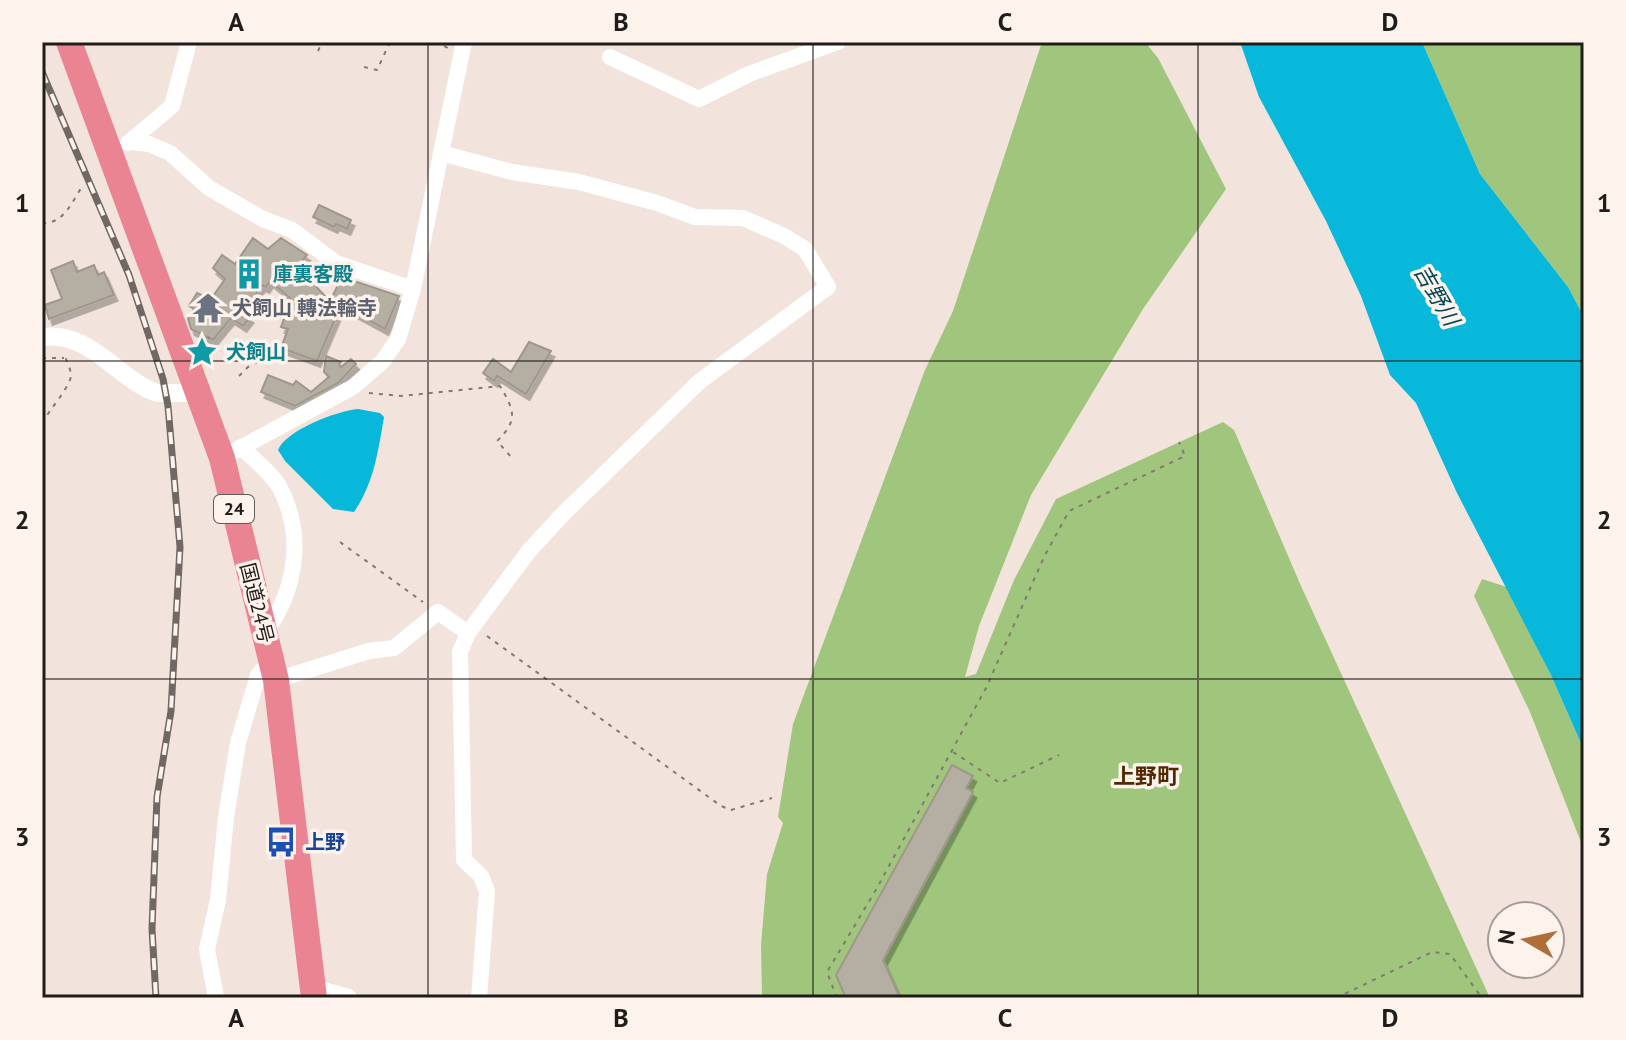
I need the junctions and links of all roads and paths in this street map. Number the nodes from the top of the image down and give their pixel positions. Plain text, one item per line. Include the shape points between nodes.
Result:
1 (69, 42) edge
2 (189, 42) edge
3 (322, 42) edge
4 (390, 42) edge
5 (464, 42) edge
6 (838, 42) edge
7 (318, 51) dead end
8 (610, 57) dead end
9 (364, 67) dead end
10 (120, 144) junction
11 (441, 153) junction
12 (82, 187) dead end
13 (42, 223) edge
14 (413, 289) junction
15 (51, 334) edge
16 (42, 358) edge
17 (65, 358) junction
18 (259, 361) dead end
19 (239, 376) dead end
20 (353, 387) junction
21 (197, 393) junction
22 (42, 423) edge
23 (1179, 442) dead end
24 (232, 452) junction
25 (513, 459) dead end
26 (340, 542) dead end
27 (438, 612) junction
28 (471, 630) junction
29 (264, 634) junction
30 (273, 671) junction
31 (952, 751) junction
32 (1059, 755) dead end
33 (772, 798) dead end
34 (313, 993) edge
35 (216, 998) edge
36 (348, 998) edge
37 (479, 998) edge
38 (837, 998) edge
39 (1336, 998) edge
40 (1482, 998) edge

1 - 10 highway, 国道24号 / 24
2 - 10 street via 172,106
3 - 7 path
4 - 9 path via 377,70
5 - 11 street
6 - 8 street via 749,74 699,99
10 - 14 street via 149,144 170,153 209,188 292,230 336,263
10 - 21 highway, 国道24号 / 24
11 - 14 street
11 - 28 street via 579,182 695,217 743,218 805,249 828,287 690,390 528,552
12 - 13 path via 61,218
14 - 20 street via 398,339 383,361
15 - 17 path
15 - 21 street via 93,350 147,389
16 - 17 path
17 - 22 path via 71,382
18 - 19 path
20 - 24 street
20 - 25 path via 401,396 500,386 513,417 497,441
21 - 24 highway, 国道24号 / 24
23 - 31 path via 1185,456 1069,511
24 - 29 highway, 国道24号 / 24
24 - 29 street via 279,486 297,545 287,596
26 - 27 path
27 - 28 street
27 - 30 street via 394,648
28 - 33 path via 721,806 731,810
28 - 37 street via 460,652 464,860 481,876 487,891
29 - 30 highway, 国道24号 / 24
30 - 34 highway, 国道24号 / 24
30 - 35 street via 258,675 238,743 207,949
31 - 32 path via 1000,783
31 - 38 path via 827,972
34 - 36 street
39 - 40 path via 1432,952 1450,954

